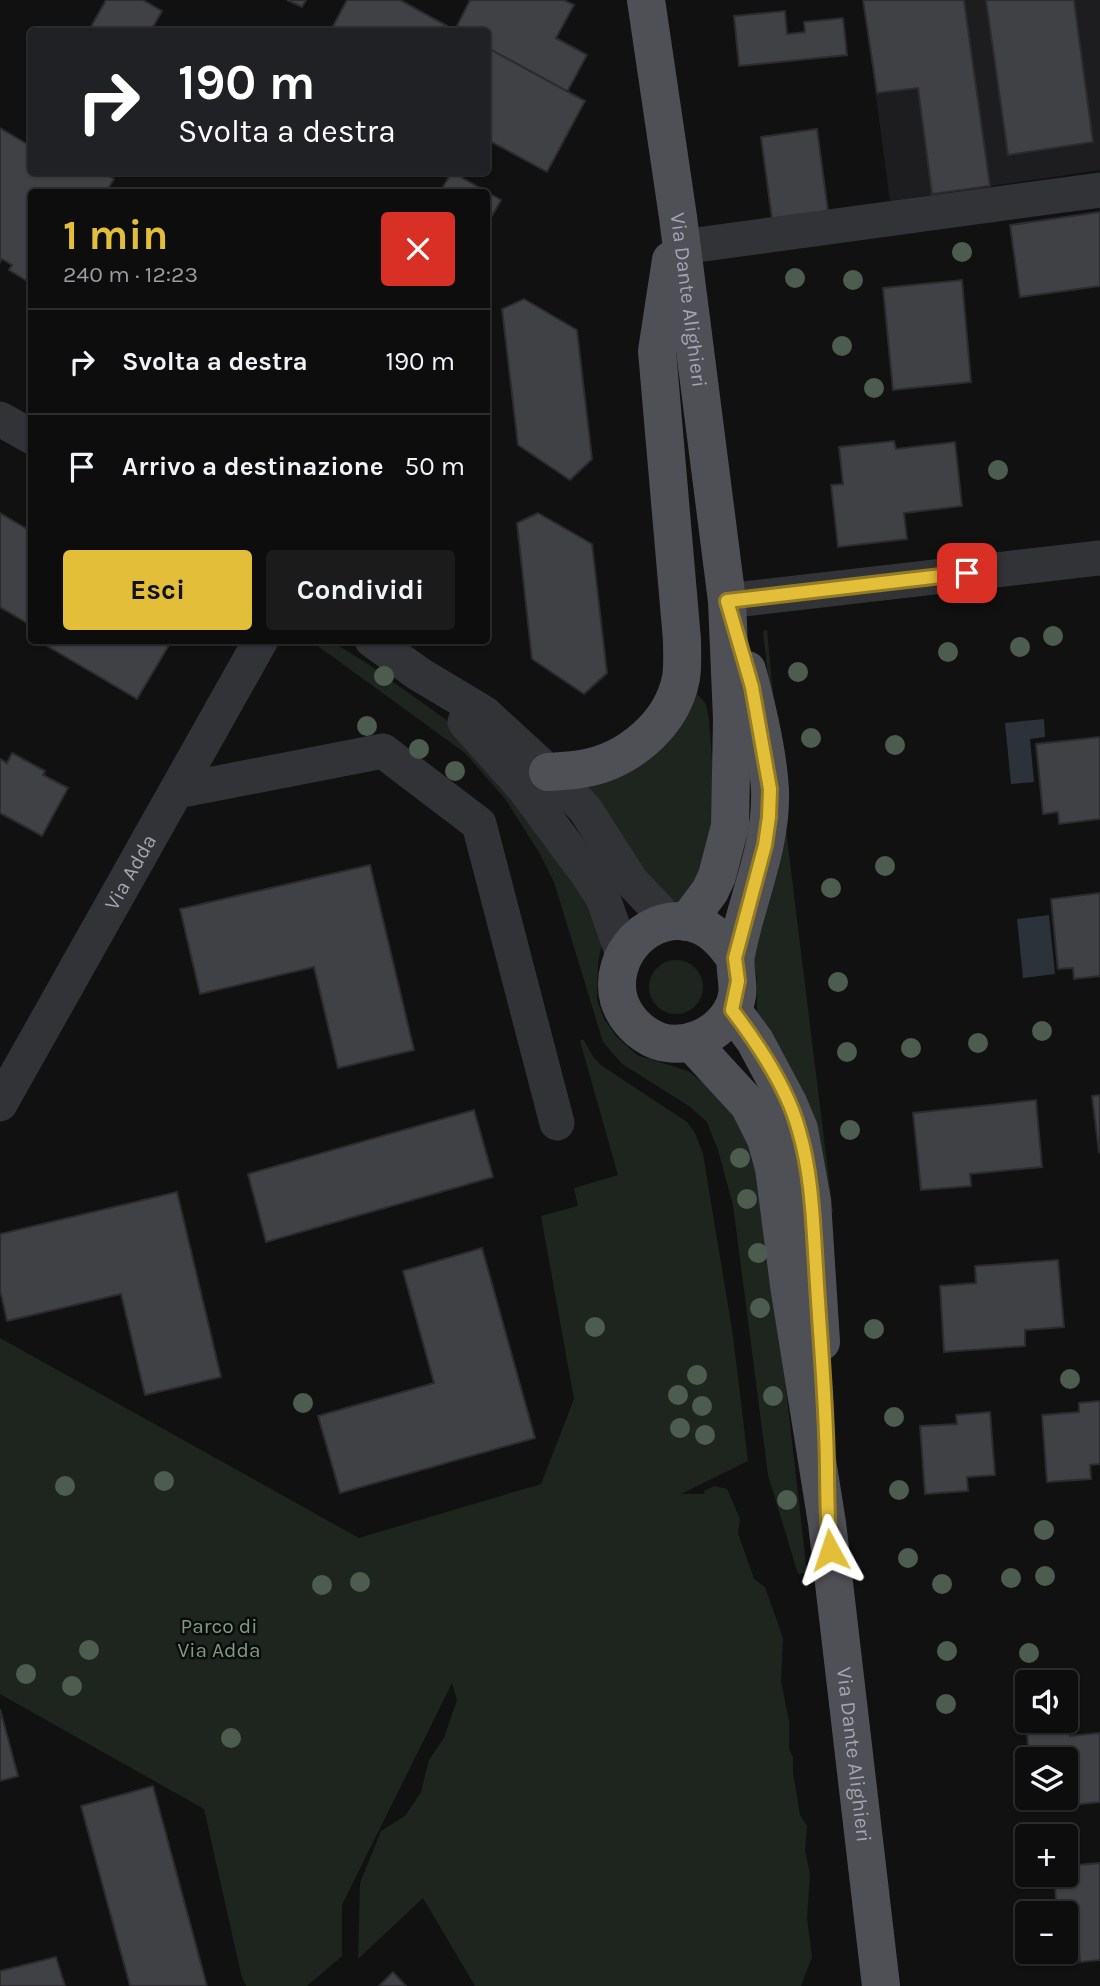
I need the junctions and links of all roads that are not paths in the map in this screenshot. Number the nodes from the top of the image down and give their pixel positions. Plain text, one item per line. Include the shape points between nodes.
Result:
1 (646, 0) edge
2 (1100, 190) edge
3 (680, 232) junction
4 (0, 419) edge
5 (28, 435) edge
6 (1100, 558) edge
7 (727, 601) junction
8 (682, 640) junction
9 (259, 644) edge
10 (378, 644) edge
11 (419, 674) junction
12 (732, 719) junction
13 (548, 772) junction
14 (177, 791) junction
15 (679, 922) junction
16 (623, 955) junction
17 (735, 958) junction
18 (732, 1010) junction
19 (691, 1042) junction
20 (0, 1104) edge
21 (558, 1123) dead end
22 (827, 1522) junction
23 (881, 1986) edge

1 - 3 main road, Via Dante Alighieri
2 - 3 street
3 - 7 main road, Via Dante Alighieri
3 - 8 main road via 657,351
4 - 5 street
6 - 7 street
7 - 12 main road
7 - 17 main road via 752,687 770,789 765,845
8 - 12 main road via 707,671
8 - 13 main road via 681,679 663,720 645,738 596,765
9 - 14 street, Via Adda
10 - 11 street
11 - 13 street via 484,713
11 - 16 street via 523,787 569,848 603,898
12 - 15 main road via 727,843 710,891
13 - 15 street via 586,809 631,881
14 - 20 street, Via Adda
14 - 21 street via 383,751 479,824
15 - 16 main road via 642,933
15 - 17 main road via 717,936
16 - 19 main road via 618,997 633,1024 661,1042
17 - 18 main road via 738,981
18 - 19 main road via 721,1026
18 - 22 main road via 755,1041 788,1103 804,1153 812,1201
19 - 22 main road via 749,1105 766,1139
22 - 23 main road, Via Dante Alighieri

